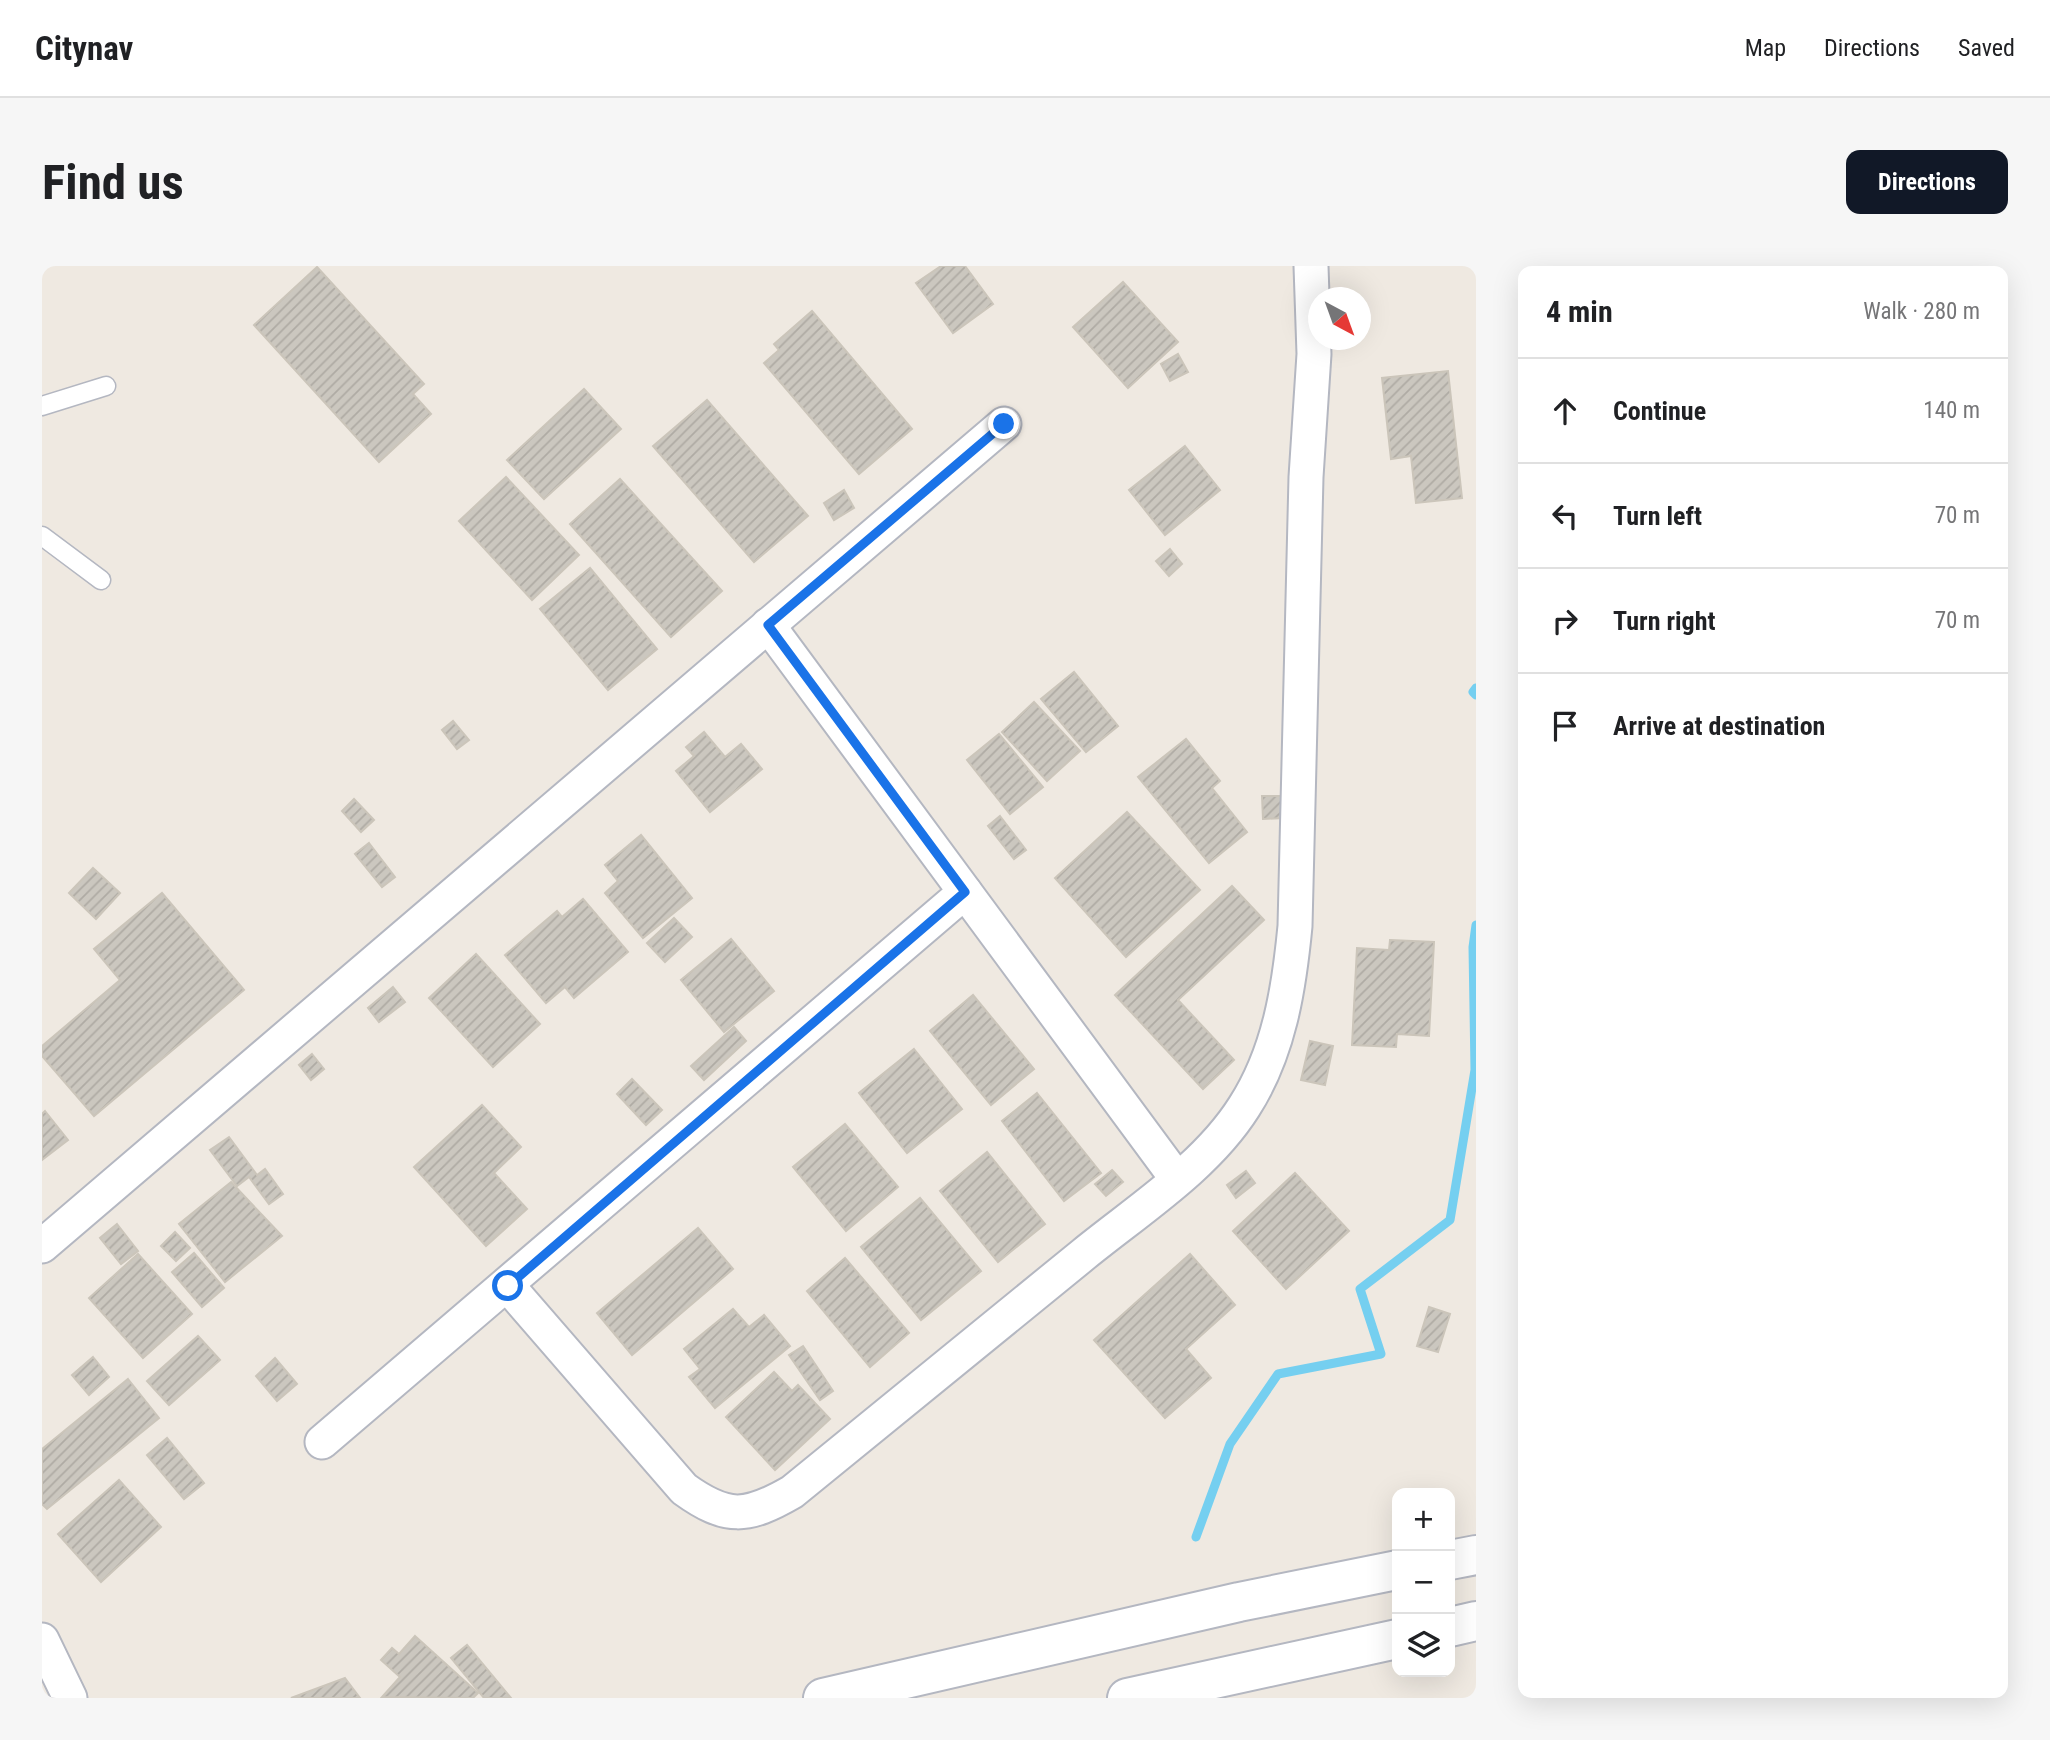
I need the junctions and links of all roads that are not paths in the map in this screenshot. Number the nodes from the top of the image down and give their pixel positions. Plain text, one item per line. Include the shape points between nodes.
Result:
1 (1311, 266) edge
2 (106, 386) dead end
3 (42, 406) edge
4 (1004, 424) dead end
5 (42, 536) edge
6 (101, 580) dead end
7 (768, 625) junction
8 (965, 892) junction
9 (1177, 1179) junction
10 (42, 1246) edge
11 (508, 1286) junction
12 (322, 1442) dead end
13 (1476, 1555) edge
14 (1455, 1559) edge
15 (1392, 1571) edge
16 (1476, 1621) edge
17 (1455, 1626) edge
18 (42, 1640) edge
19 (1392, 1640) edge
20 (70, 1698) edge
21 (823, 1698) edge
22 (1127, 1698) edge

1 - 9 street via 1314,354 1306,477 1295,926 1289,985 1274,1044 1255,1090 1218,1138
2 - 3 lane
4 - 7 street
5 - 6 lane
7 - 8 street
7 - 10 street
8 - 9 street
8 - 11 street
9 - 11 street via 792,1492 763,1508 734,1514 708,1506 684,1489
11 - 12 street
13 - 14 main road
15 - 21 main road
16 - 17 main road
18 - 20 street
19 - 22 main road

